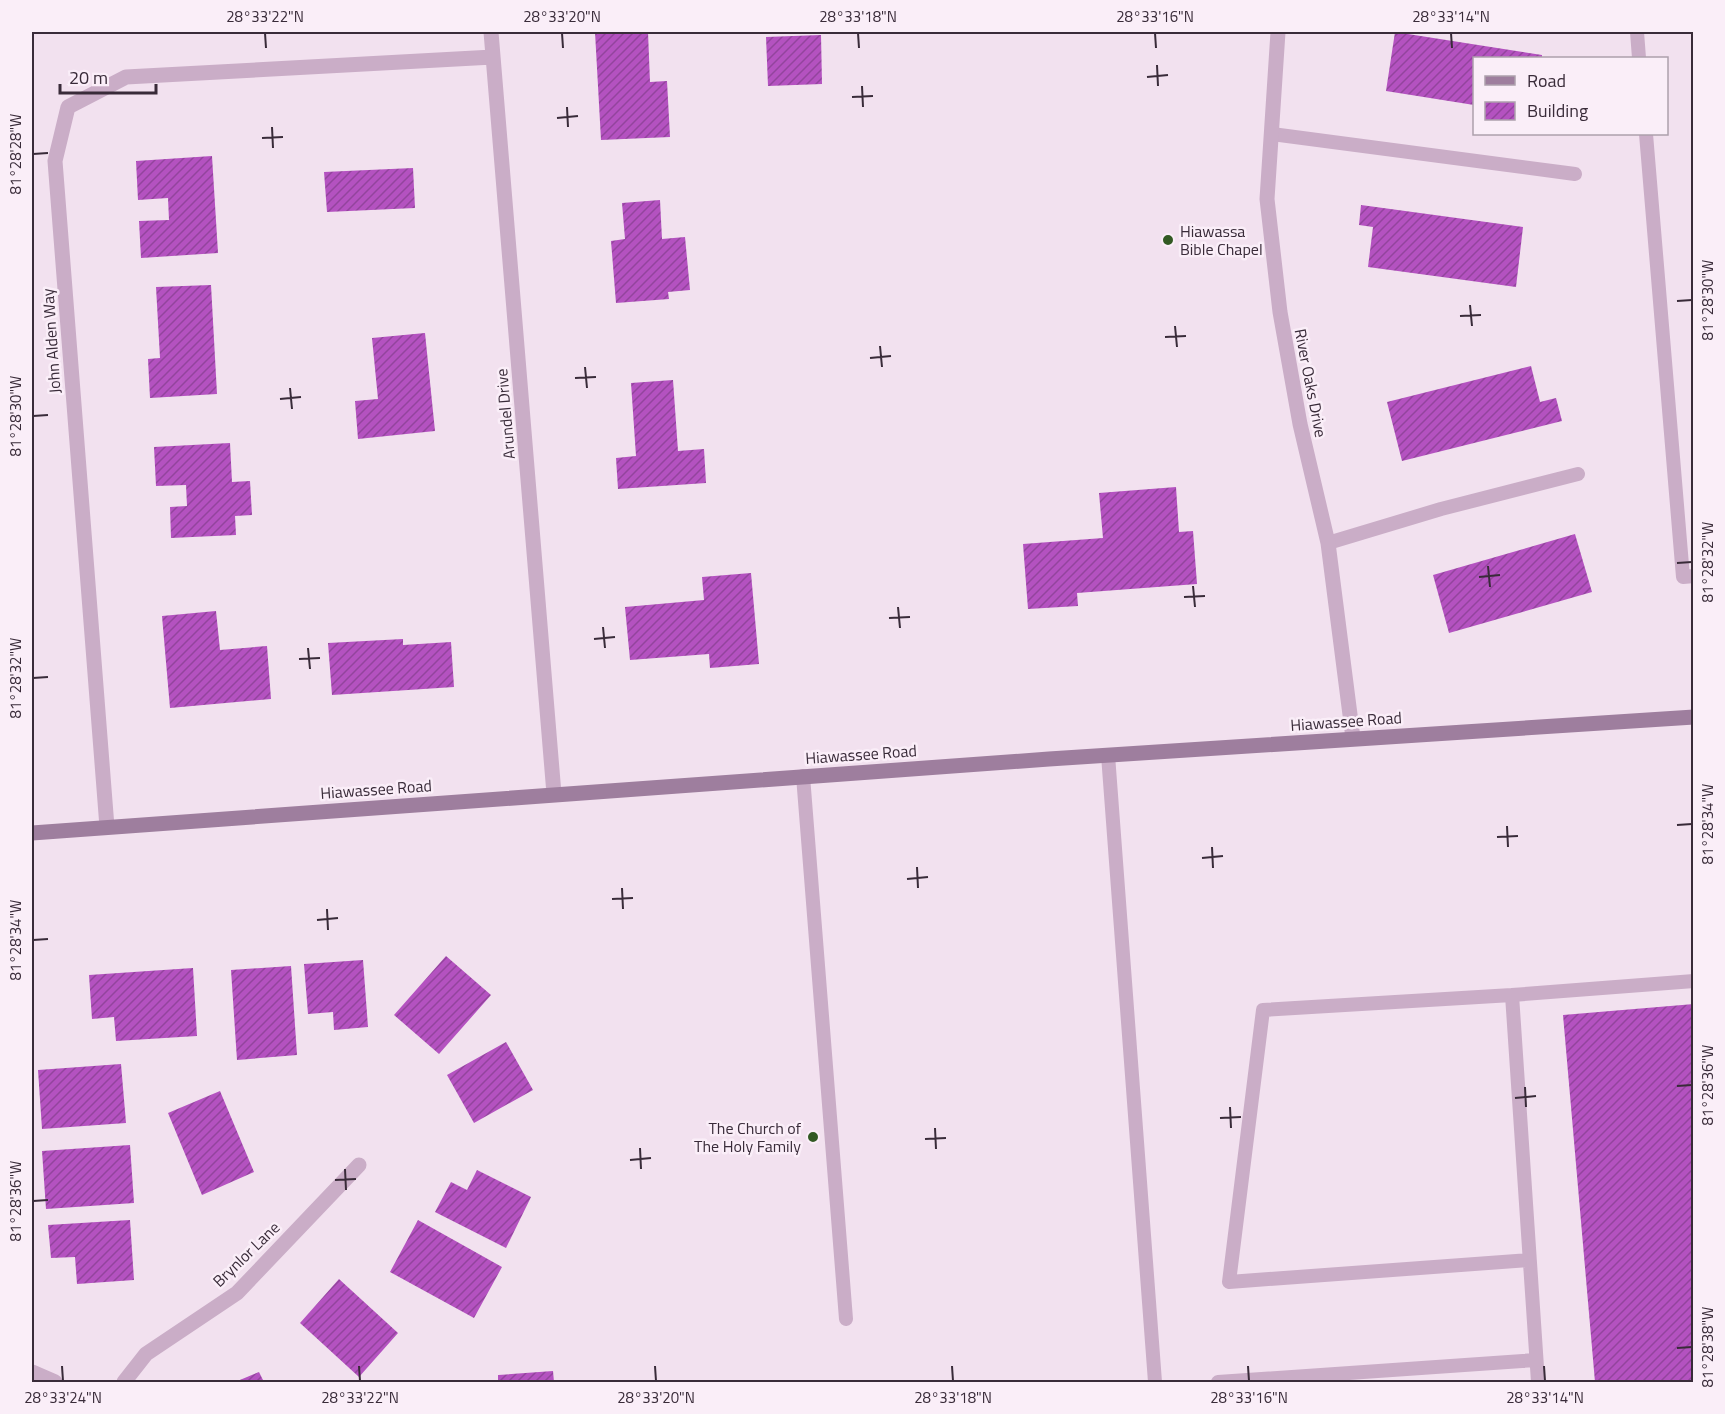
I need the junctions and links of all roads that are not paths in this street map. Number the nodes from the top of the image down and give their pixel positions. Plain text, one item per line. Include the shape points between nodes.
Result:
1 (491, 32) edge
2 (1278, 32) edge
3 (1637, 32) edge
4 (493, 57) junction
5 (1639, 57) edge
6 (1272, 134) junction
7 (1646, 135) edge
8 (1575, 174) dead end
9 (1578, 474) dead end
10 (1328, 543) junction
11 (1694, 576) edge
12 (1694, 717) edge
13 (1353, 738) junction
14 (1108, 755) junction
15 (802, 776) junction
16 (554, 794) junction
17 (106, 828) junction
18 (32, 833) edge
19 (1694, 981) edge
20 (1512, 995) junction
21 (359, 1165) dead end
22 (1530, 1260) junction
23 (846, 1319) dead end
24 (1536, 1360) junction
25 (32, 1372) edge
26 (55, 1383) edge
27 (124, 1383) edge
28 (1155, 1383) edge
29 (1218, 1383) edge
30 (1538, 1383) edge

1 - 4 street, Arundel Drive
2 - 6 street, River Oaks Drive
3 - 5 lane
4 - 16 street, Arundel Drive
4 - 17 street, John Alden Way via 126,76 68,106 55,161
6 - 8 lane
6 - 10 street, River Oaks Drive via 1268,199 1280,312 1300,424
7 - 11 lane via 1683,577
9 - 10 lane
10 - 13 street, River Oaks Drive
12 - 13 main road, Hiawassee Road
13 - 14 main road, Hiawassee Road
14 - 15 main road, Hiawassee Road
14 - 28 lane
15 - 16 main road, Hiawassee Road
15 - 23 lane
16 - 17 main road, Hiawassee Road
17 - 18 main road, Hiawassee Road
19 - 20 lane
20 - 22 lane
20 - 22 lane via 1263,1010 1229,1282
21 - 27 street, Brynlor Lane via 237,1293 146,1354
22 - 24 lane
24 - 29 lane
24 - 30 lane
25 - 26 street

